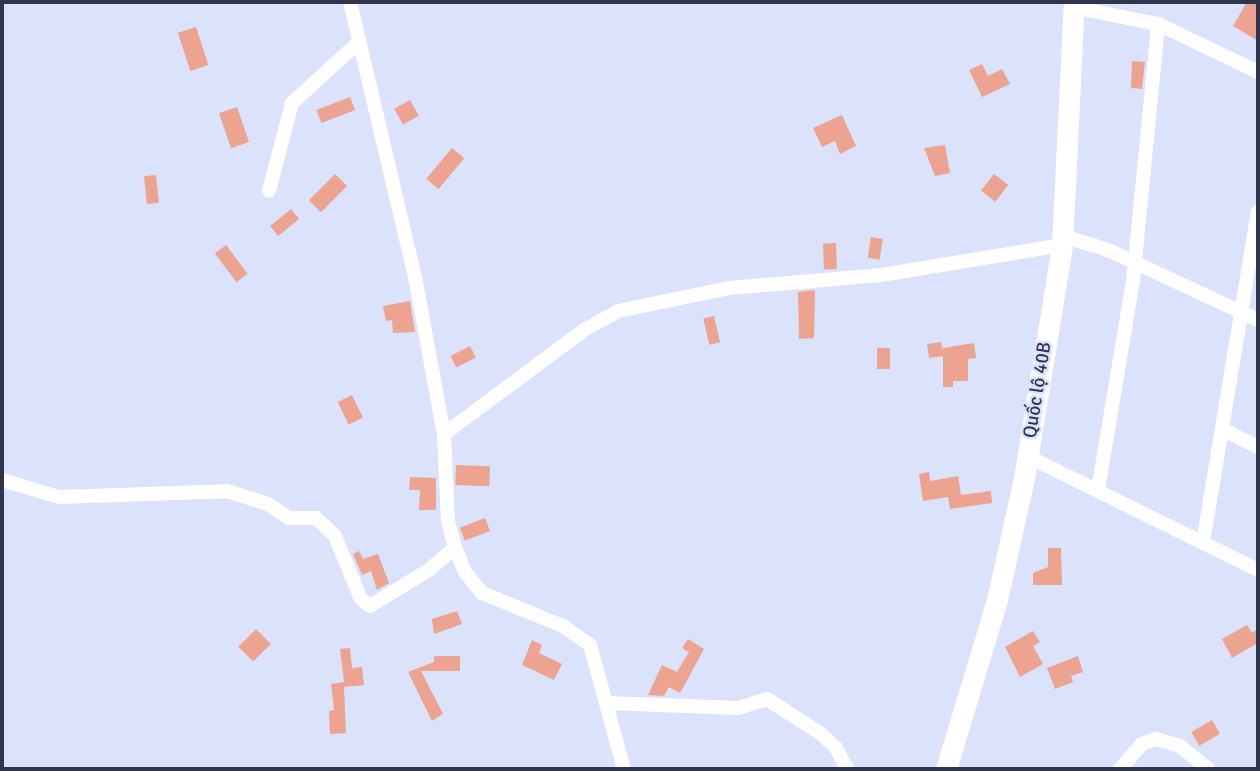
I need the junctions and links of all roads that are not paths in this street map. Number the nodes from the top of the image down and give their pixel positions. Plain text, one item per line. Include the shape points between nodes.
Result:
1 (350, 2) edge
2 (1073, 5) edge
3 (1158, 24) junction
4 (359, 42) junction
5 (1258, 72) edge
6 (269, 191) dead end
7 (1258, 212) edge
8 (1061, 240) junction
9 (1135, 262) junction
10 (1244, 313) junction
11 (1258, 320) edge
12 (1224, 430) junction
13 (444, 434) junction
14 (1258, 447) edge
15 (1027, 456) junction
16 (2, 480) edge
17 (1098, 491) junction
18 (1203, 543) junction
19 (455, 547) junction
20 (1258, 570) edge
21 (607, 703) junction
22 (624, 769) edge
23 (848, 769) edge
24 (946, 769) edge
25 (1120, 769) edge
26 (1208, 769) edge

1 - 4 street
2 - 3 street
2 - 8 highway, Quốc lộ 40B
3 - 5 street
3 - 9 street
4 - 6 street via 292,103
4 - 13 street via 416,282
7 - 10 street
8 - 9 street
8 - 13 street via 881,275 729,288 618,310
8 - 15 highway, Quốc lộ 40B
9 - 10 street
9 - 17 street
10 - 11 street
10 - 12 street
12 - 14 street
12 - 18 street
13 - 19 street
15 - 17 street
15 - 24 highway, Quốc lộ 40B via 998,600
16 - 19 street via 60,498 227,491 268,504 289,518 316,518 335,536 362,599 370,606 420,576
17 - 18 street
18 - 20 street
19 - 21 street via 464,572 482,593 580,635 597,662
21 - 22 street
21 - 23 street via 746,708 767,699 820,733
25 - 26 street via 1142,744 1156,739 1180,746

